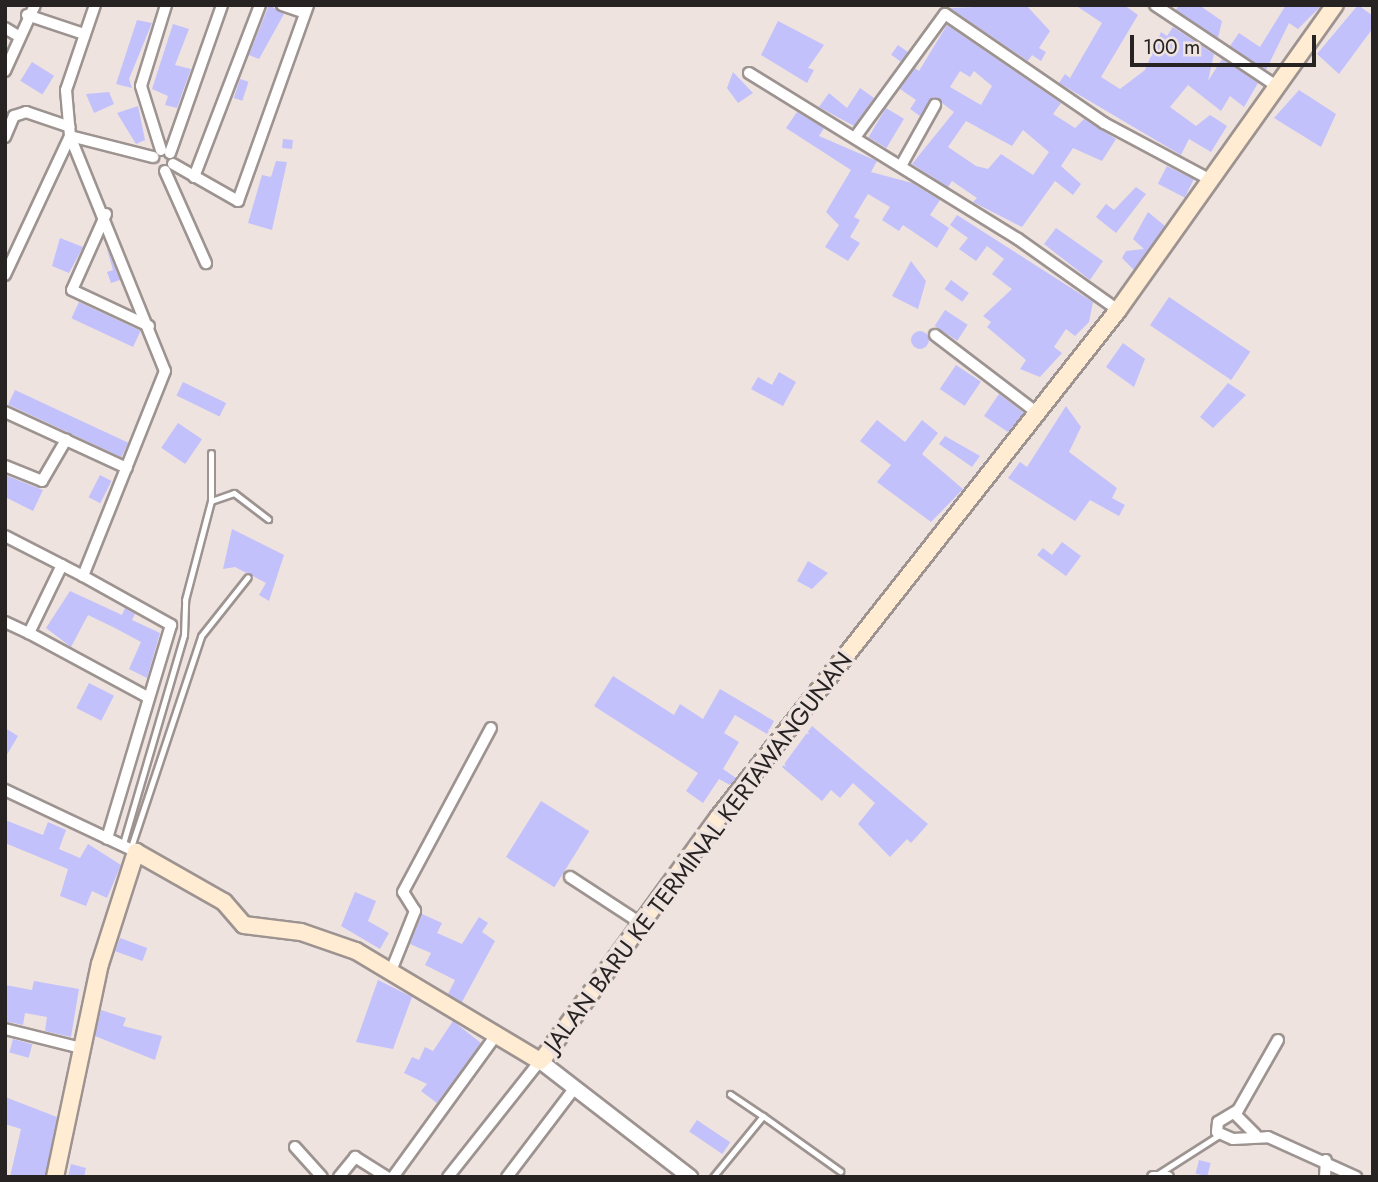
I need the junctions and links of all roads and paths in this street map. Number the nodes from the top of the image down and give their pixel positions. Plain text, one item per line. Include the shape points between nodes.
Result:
1 (96, 5) edge
2 (166, 5) edge
3 (222, 5) edge
4 (260, 5) edge
5 (282, 5) edge
6 (1155, 5) edge
7 (1335, 5) edge
8 (307, 9) edge
9 (28, 13) edge
10 (5, 28) edge
11 (85, 34) junction
12 (20, 37) junction
13 (5, 71) edge
14 (749, 73) dead end
15 (1275, 85) junction
16 (935, 105) dead end
17 (10, 113) edge
18 (70, 132) junction
19 (856, 136) junction
20 (5, 137) edge
21 (164, 159) junction
22 (902, 164) junction
23 (194, 177) junction
24 (1209, 179) junction
25 (106, 214) junction
26 (206, 263) dead end
27 (5, 275) edge
28 (1118, 310) junction
29 (149, 326) junction
30 (935, 335) dead end
31 (1036, 412) junction
32 (6, 415) edge
33 (66, 440) junction
34 (211, 453) dead end
35 (5, 466) edge
36 (127, 468) junction
37 (211, 501) junction
38 (268, 519) dead end
39 (5, 536) edge
40 (62, 565) junction
41 (83, 576) junction
42 (248, 578) dead end
43 (5, 622) edge
44 (29, 634) junction
45 (149, 698) junction
46 (491, 728) dead end
47 (5, 790) edge
48 (107, 839) junction
49 (129, 850) junction
50 (570, 877) dead end
51 (642, 924) junction
52 (391, 971) junction
53 (5, 1029) edge
54 (497, 1034) junction
55 (1278, 1040) dead end
56 (81, 1048) junction
57 (540, 1061) junction
58 (573, 1090) junction
59 (730, 1094) dead end
60 (1234, 1113) junction
61 (763, 1116) junction
62 (1255, 1134) junction
63 (1219, 1135) junction
64 (295, 1147) dead end
65 (1326, 1160) junction
66 (840, 1171) dead end
67 (1154, 1176) edge
68 (55, 1177) edge
69 (323, 1177) edge
70 (338, 1177) edge
71 (387, 1177) edge
72 (393, 1177) edge
73 (448, 1177) edge
74 (507, 1177) edge
75 (690, 1177) edge
76 (713, 1177) edge
77 (1168, 1177) edge
78 (1325, 1177) edge
79 (1356, 1177) edge

1 - 11 street
2 - 21 street via 141,86
3 - 21 street
4 - 23 street
5 - 8 street
6 - 15 street
7 - 15 main road, JALAN BARU KE TERMINAL KERTAWANGUNAN
8 - 23 street via 239,201
9 - 11 street
9 - 12 street
10 - 12 street
11 - 18 street via 66,90
12 - 13 street
14 - 19 street
15 - 24 main road, JALAN BARU KE TERMINAL KERTAWANGUNAN
16 - 22 street
17 - 18 street via 41,114
17 - 20 street
18 - 21 street
18 - 25 street
18 - 27 street
19 - 22 street
19 - 24 street via 945,14 1104,123
21 - 23 street
21 - 26 street
22 - 28 street
24 - 28 main road, JALAN BARU KE TERMINAL KERTAWANGUNAN
25 - 29 street
25 - 29 street via 72,290
28 - 31 main road, JALAN BARU KE TERMINAL KERTAWANGUNAN
29 - 36 street via 165,378
30 - 31 street
31 - 51 main road, JALAN BARU KE TERMINAL KERTAWANGUNAN
32 - 33 street
33 - 35 street via 42,481
33 - 36 street
34 - 37 lane
36 - 41 street
37 - 38 lane via 234,493
37 - 49 lane via 185,600 184,635
39 - 40 street
40 - 41 street
40 - 44 street
41 - 45 street via 171,625
42 - 49 lane via 201,636
43 - 44 street
44 - 45 street
45 - 48 street
46 - 52 street via 402,892 415,911
47 - 48 street
48 - 49 street
49 - 52 main road, JALAN BARU KE TERMINAL KERTAWANGUNAN via 224,902 244,925 321,937
49 - 56 main road
50 - 51 street
51 - 57 main road, JALAN BARU KE TERMINAL KERTAWANGUNAN
52 - 54 main road, JALAN BARU KE TERMINAL KERTAWANGUNAN
53 - 56 street
54 - 57 main road, JALAN BARU KE TERMINAL KERTAWANGUNAN
54 - 72 street
55 - 60 street
56 - 68 main road
57 - 58 street
57 - 73 street
58 - 74 street
58 - 75 street
59 - 61 lane
60 - 62 street
60 - 63 street via 1218,1122
61 - 66 lane
61 - 76 lane
62 - 63 street
62 - 65 street
63 - 67 lane
64 - 69 street
65 - 78 street
65 - 79 street
67 - 77 street
70 - 71 street via 355,1157

